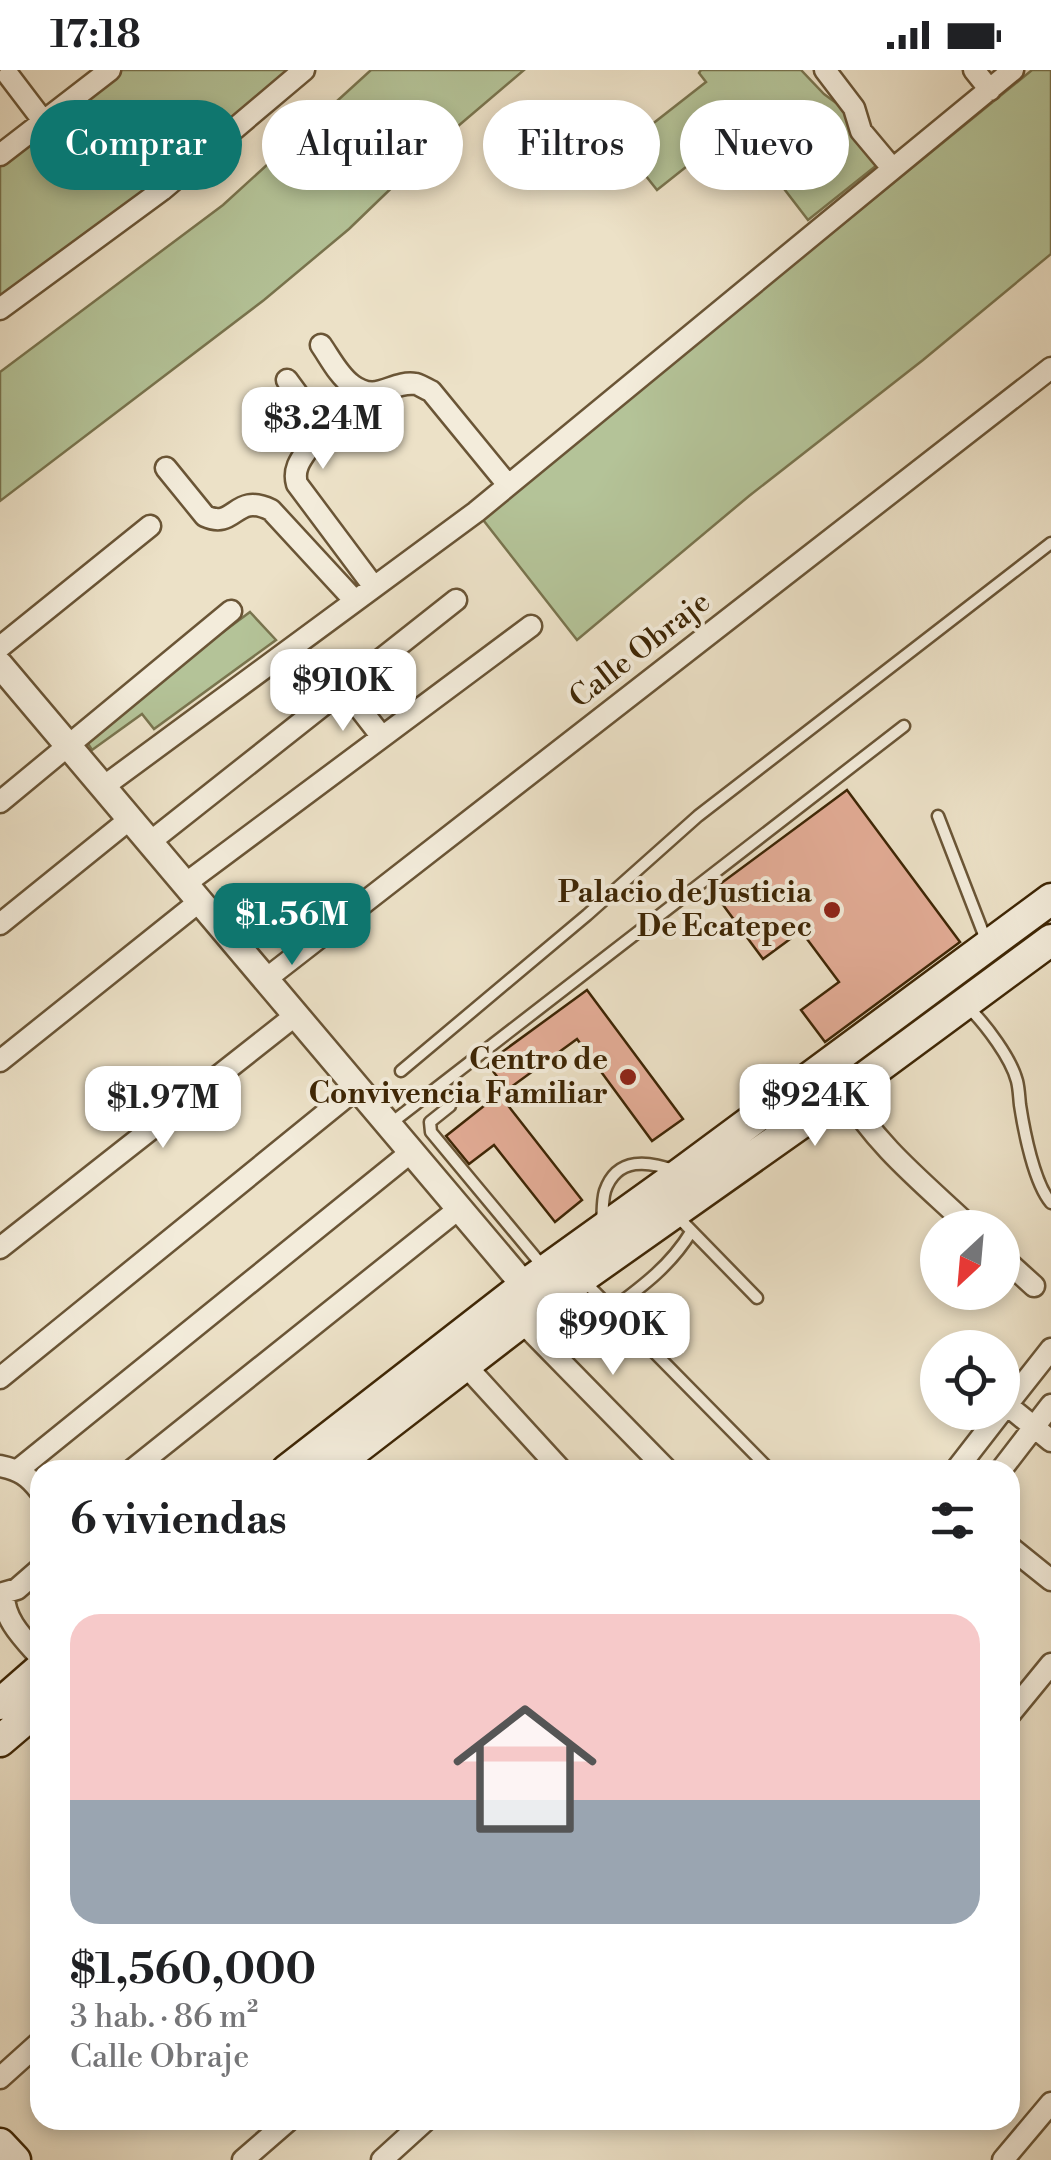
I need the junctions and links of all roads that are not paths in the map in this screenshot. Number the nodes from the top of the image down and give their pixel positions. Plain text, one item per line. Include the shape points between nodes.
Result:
1 (304, 70) edge
2 (825, 70) edge
3 (974, 70) edge
4 (1014, 70) edge
5 (98, 74) edge
6 (9, 76) dead end
7 (990, 90) junction
8 (69, 100) edge
9 (30, 104) edge
10 (30, 132) edge
11 (0, 155) edge
12 (892, 168) junction
13 (0, 309) edge
14 (321, 346) dead end
15 (1051, 368) edge
16 (287, 380) dead end
17 (166, 468) dead end
18 (508, 486) junction
19 (150, 526) dead end
20 (1051, 543) edge
21 (374, 587) junction
22 (456, 600) dead end
23 (355, 601) junction
24 (231, 612) dead end
25 (531, 626) dead end
26 (0, 647) edge
27 (2, 672) edge
28 (344, 688) junction
29 (904, 726) dead end
30 (382, 737) junction
31 (69, 746) junction
32 (103, 787) junction
33 (0, 802) edge
34 (938, 816) dead end
35 (130, 819) junction
36 (150, 842) junction
37 (192, 892) junction
38 (1051, 899) edge
39 (0, 924) edge
40 (1051, 940) edge
41 (989, 946) junction
42 (266, 979) junction
43 (965, 1004) junction
44 (296, 1014) junction
45 (0, 1061) edge
46 (401, 1072) dead end
47 (357, 1088) junction
48 (845, 1092) junction
49 (450, 1106) dead end
50 (388, 1130) junction
51 (405, 1158) junction
52 (1051, 1203) edge
53 (952, 1210) edge
54 (452, 1216) junction
55 (682, 1222) junction
56 (469, 1236) dead end
57 (0, 1248) edge
58 (1020, 1273) edge
59 (581, 1278) junction
60 (1034, 1286) dead end
61 (534, 1296) junction
62 (757, 1298) dead end
63 (612, 1308) junction
64 (1051, 1349) edge
65 (466, 1366) junction
66 (0, 1378) edge
67 (1020, 1389) edge
68 (1051, 1406) edge
69 (1020, 1419) edge
70 (1034, 1427) junction
71 (987, 1430) edge
72 (1051, 1442) edge
73 (145, 1460) edge
74 (301, 1460) edge
75 (342, 1460) edge
76 (552, 1460) edge
77 (659, 1460) edge
78 (760, 1460) edge
79 (964, 1460) edge
80 (1009, 1460) edge
81 (9, 1468) edge
82 (1020, 1555) edge
83 (30, 1577) edge
84 (1051, 1580) edge
85 (2, 1593) edge
86 (0, 1625) edge
87 (30, 1651) edge
88 (30, 1657) edge
89 (1051, 1664) edge
90 (30, 1675) edge
91 (1020, 1696) edge
92 (0, 1704) edge
93 (30, 1716) edge
94 (0, 1742) edge
95 (30, 2051) edge
96 (0, 2078) edge
97 (1051, 2103) edge
98 (278, 2130) edge
99 (415, 2130) edge
100 (0, 2144) edge
101 (15, 2160) edge
102 (243, 2160) edge
103 (382, 2160) edge
104 (1003, 2160) edge

1 - 13 street via 162,190
2 - 12 street
3 - 7 street
4 - 7 street
5 - 8 street
6 - 9 street
7 - 12 street
10 - 11 street
12 - 18 street
14 - 18 street via 349,384 366,393 403,384 431,391
15 - 42 street, Calle Obraje
16 - 21 street via 320,425 294,473 297,484
17 - 23 street via 214,520 244,505 271,510
18 - 21 street
19 - 26 street
20 - 46 lane via 698,816
21 - 23 street
22 - 28 street
23 - 32 street
24 - 31 street
25 - 30 street
27 - 31 street
28 - 30 street
28 - 36 street
29 - 50 lane
30 - 37 street
31 - 32 street
31 - 33 street
32 - 35 street
34 - 41 lane
35 - 36 street
35 - 39 street
36 - 37 street
37 - 42 street
37 - 45 street
38 - 41 main road
40 - 43 main road
41 - 61 main road via 601,1230
42 - 44 street
43 - 48 main road
43 - 52 lane via 1013,1068 1037,1178
44 - 47 street
44 - 57 street
47 - 50 street
47 - 66 street
48 - 53 street via 882,1145
48 - 55 main road
49 - 61 lane via 430,1122 431,1132
50 - 51 street
50 - 61 street
51 - 54 street
51 - 81 street
54 - 56 street
54 - 73 street
55 - 59 main road
55 - 62 lane
55 - 63 lane via 680,1250
58 - 60 street
59 - 61 main road
59 - 63 lane
61 - 65 main road
61 - 74 main road
61 - 77 street
63 - 78 lane
64 - 67 street
65 - 75 main road
65 - 76 street
68 - 70 street
69 - 70 street
70 - 72 street
70 - 80 street
71 - 79 street
82 - 84 street
83 - 85 street
85 - 87 street via 6,1614
86 - 88 street
89 - 91 street
90 - 92 main road
93 - 94 main road
95 - 96 street
97 - 104 street
98 - 102 street
99 - 103 street
100 - 101 main road

